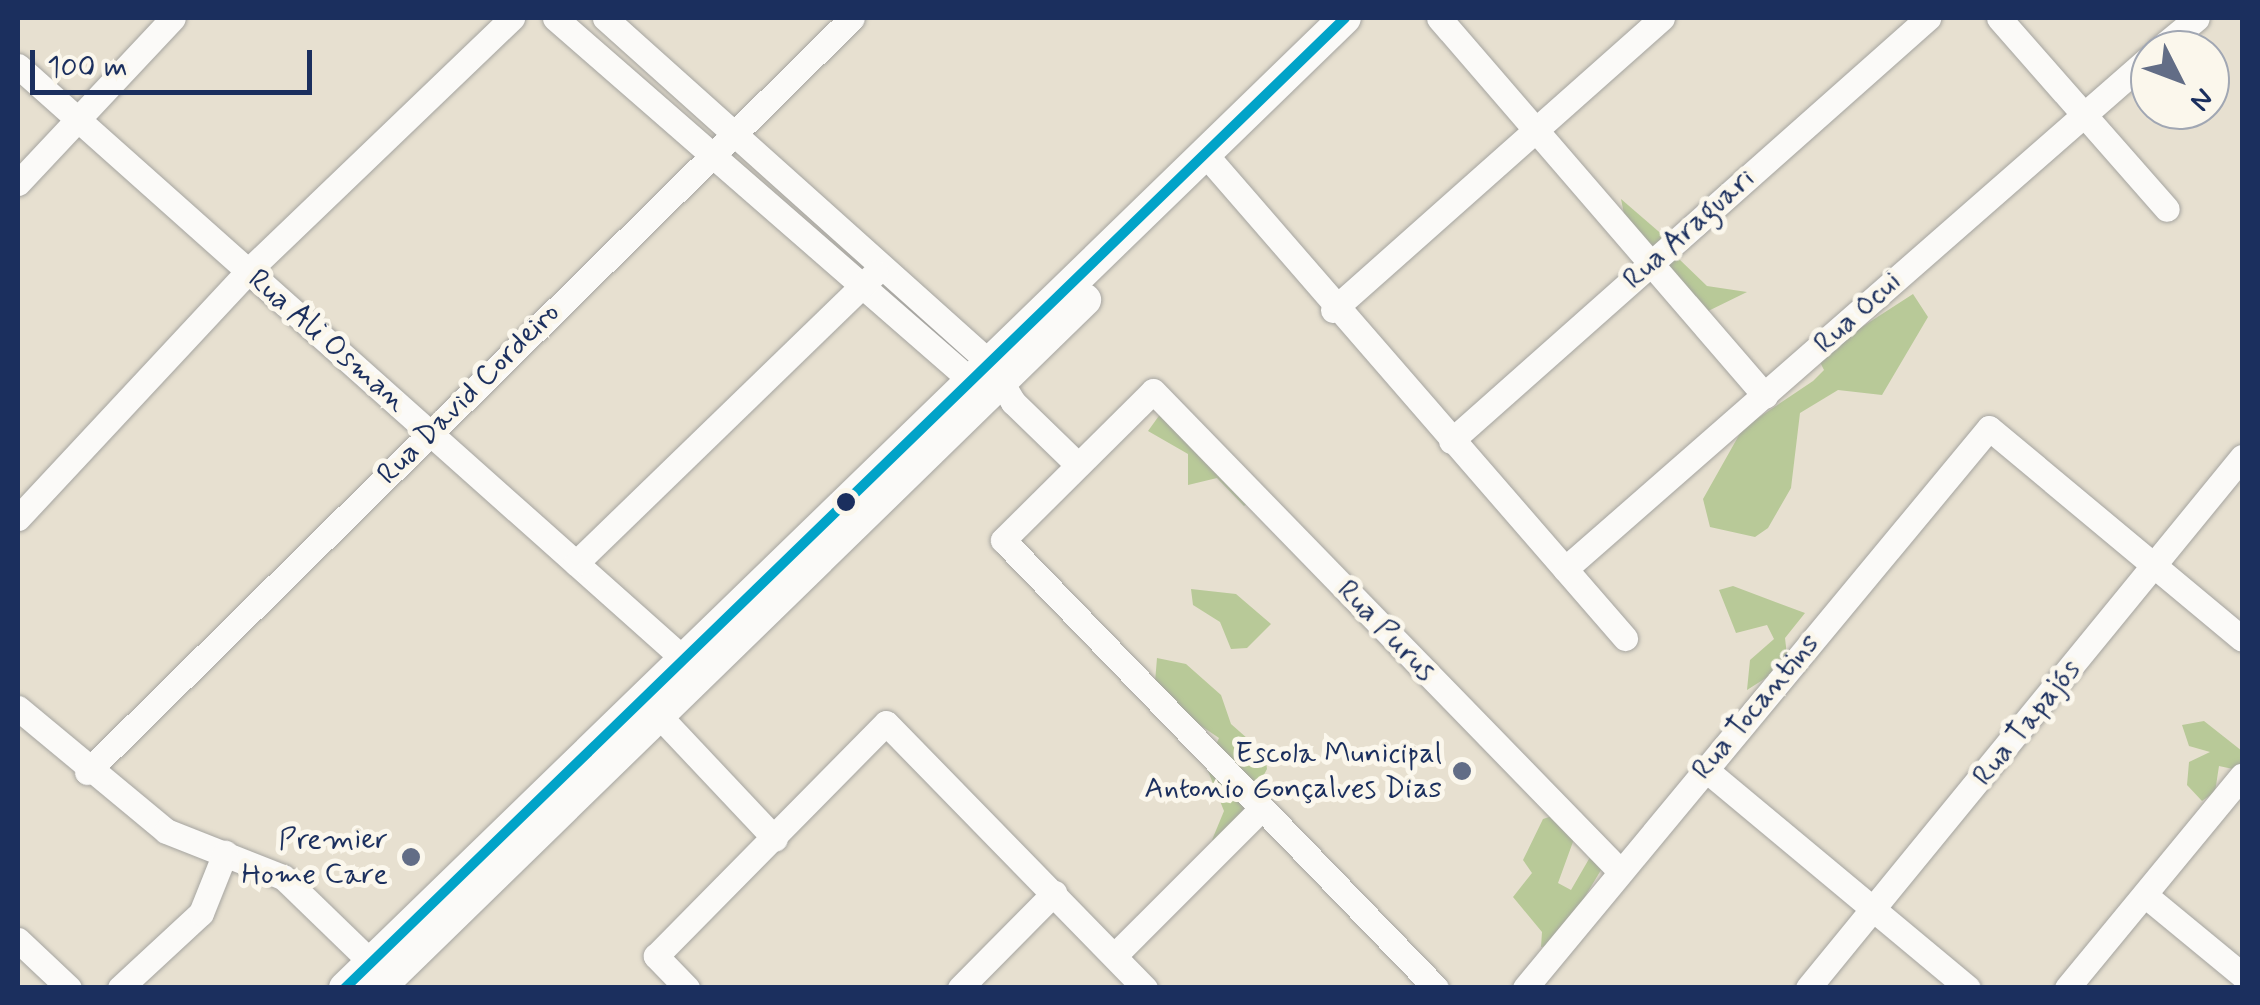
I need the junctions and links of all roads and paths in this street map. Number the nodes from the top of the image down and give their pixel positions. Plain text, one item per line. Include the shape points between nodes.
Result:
1 (173, 18) edge
2 (512, 18) edge
3 (554, 18) edge
4 (605, 18) edge
5 (852, 18) edge
6 (1345, 18) edge
7 (1373, 18) edge
8 (1439, 18) edge
9 (1662, 18) edge
10 (1928, 18) edge
11 (1999, 18) edge
12 (18, 66) edge
13 (2130, 74) edge
14 (2084, 112) junction
15 (77, 119) junction
16 (1535, 130) junction
17 (732, 133) junction
18 (713, 152) junction
19 (1211, 162) junction
20 (18, 184) edge
21 (2167, 209) dead end
22 (882, 266) junction
23 (1648, 266) junction
24 (248, 270) junction
25 (863, 285) junction
26 (1332, 310) junction
27 (994, 384) junction
28 (1765, 396) junction
29 (431, 432) junction
30 (1451, 441) junction
31 (2242, 457) edge
32 (1077, 464) junction
33 (18, 518) edge
34 (576, 563) junction
35 (2155, 567) junction
36 (1565, 569) junction
37 (1625, 638) dead end
38 (2242, 640) edge
39 (690, 665) junction
40 (649, 705) junction
41 (18, 708) edge
42 (1705, 769) junction
43 (86, 772) junction
44 (2242, 776) edge
45 (1261, 809) junction
46 (775, 839) junction
47 (225, 853) junction
48 (1619, 870) junction
49 (1054, 893) junction
50 (2146, 894) junction
51 (1874, 908) junction
52 (18, 940) edge
53 (1115, 955) junction
54 (2242, 975) edge
55 (384, 979) edge
56 (69, 988) edge
57 (120, 988) edge
58 (345, 988) edge
59 (687, 988) edge
60 (960, 988) edge
61 (1144, 988) edge
62 (1436, 988) edge
63 (1525, 988) edge
64 (1808, 988) edge
65 (1968, 988) edge
66 (2067, 988) edge

1 - 15 street
2 - 24 street
3 - 18 street
4 - 17 street
5 - 17 street, Rua David Cordeiro
6 - 19 main road
7 - 19 main road
8 - 16 street
9 - 16 street
10 - 23 street, Rua Araguari
11 - 14 street
12 - 15 street, Rua Ali Osman
13 - 14 street, Rua Ocui
14 - 21 street
14 - 28 street, Rua Ocui
15 - 20 street
15 - 24 street, Rua Ali Osman
16 - 23 street
16 - 26 street
17 - 18 street, Rua David Cordeiro
17 - 22 street
18 - 25 street
18 - 29 street, Rua David Cordeiro
19 - 26 street
19 - 27 main road
22 - 25 street
22 - 27 street
23 - 28 street
23 - 30 street, Rua Araguari
24 - 29 street, Rua Ali Osman
24 - 33 street
25 - 27 street
25 - 34 street
26 - 30 street
27 - 32 street
27 - 39 main road
28 - 36 street, Rua Ocui
29 - 34 street, Rua Ali Osman
29 - 43 street, Rua David Cordeiro
30 - 36 street
31 - 35 street, Rua Tapajós
32 - 45 street via 1003,540
32 - 48 street, Rua Purus via 1153,391
34 - 39 street, Rua Ali Osman
35 - 38 street
35 - 42 street, Rua Tocantins via 1989,428
35 - 51 street, Rua Tapajós
36 - 37 street
39 - 40 main road
40 - 46 street
40 - 55 main road
41 - 43 street
42 - 48 street, Rua Tocantins
42 - 51 street
43 - 47 street via 166,831
44 - 50 street
45 - 53 street
45 - 62 street
46 - 49 street via 886,724
46 - 59 street via 656,956
47 - 55 street via 283,877
47 - 57 street via 201,913
48 - 63 street, Rua Tocantins
49 - 53 street
49 - 60 street
50 - 54 street
50 - 66 street
51 - 64 street, Rua Tapajós
51 - 65 street
52 - 56 street
53 - 61 street
55 - 58 main road

